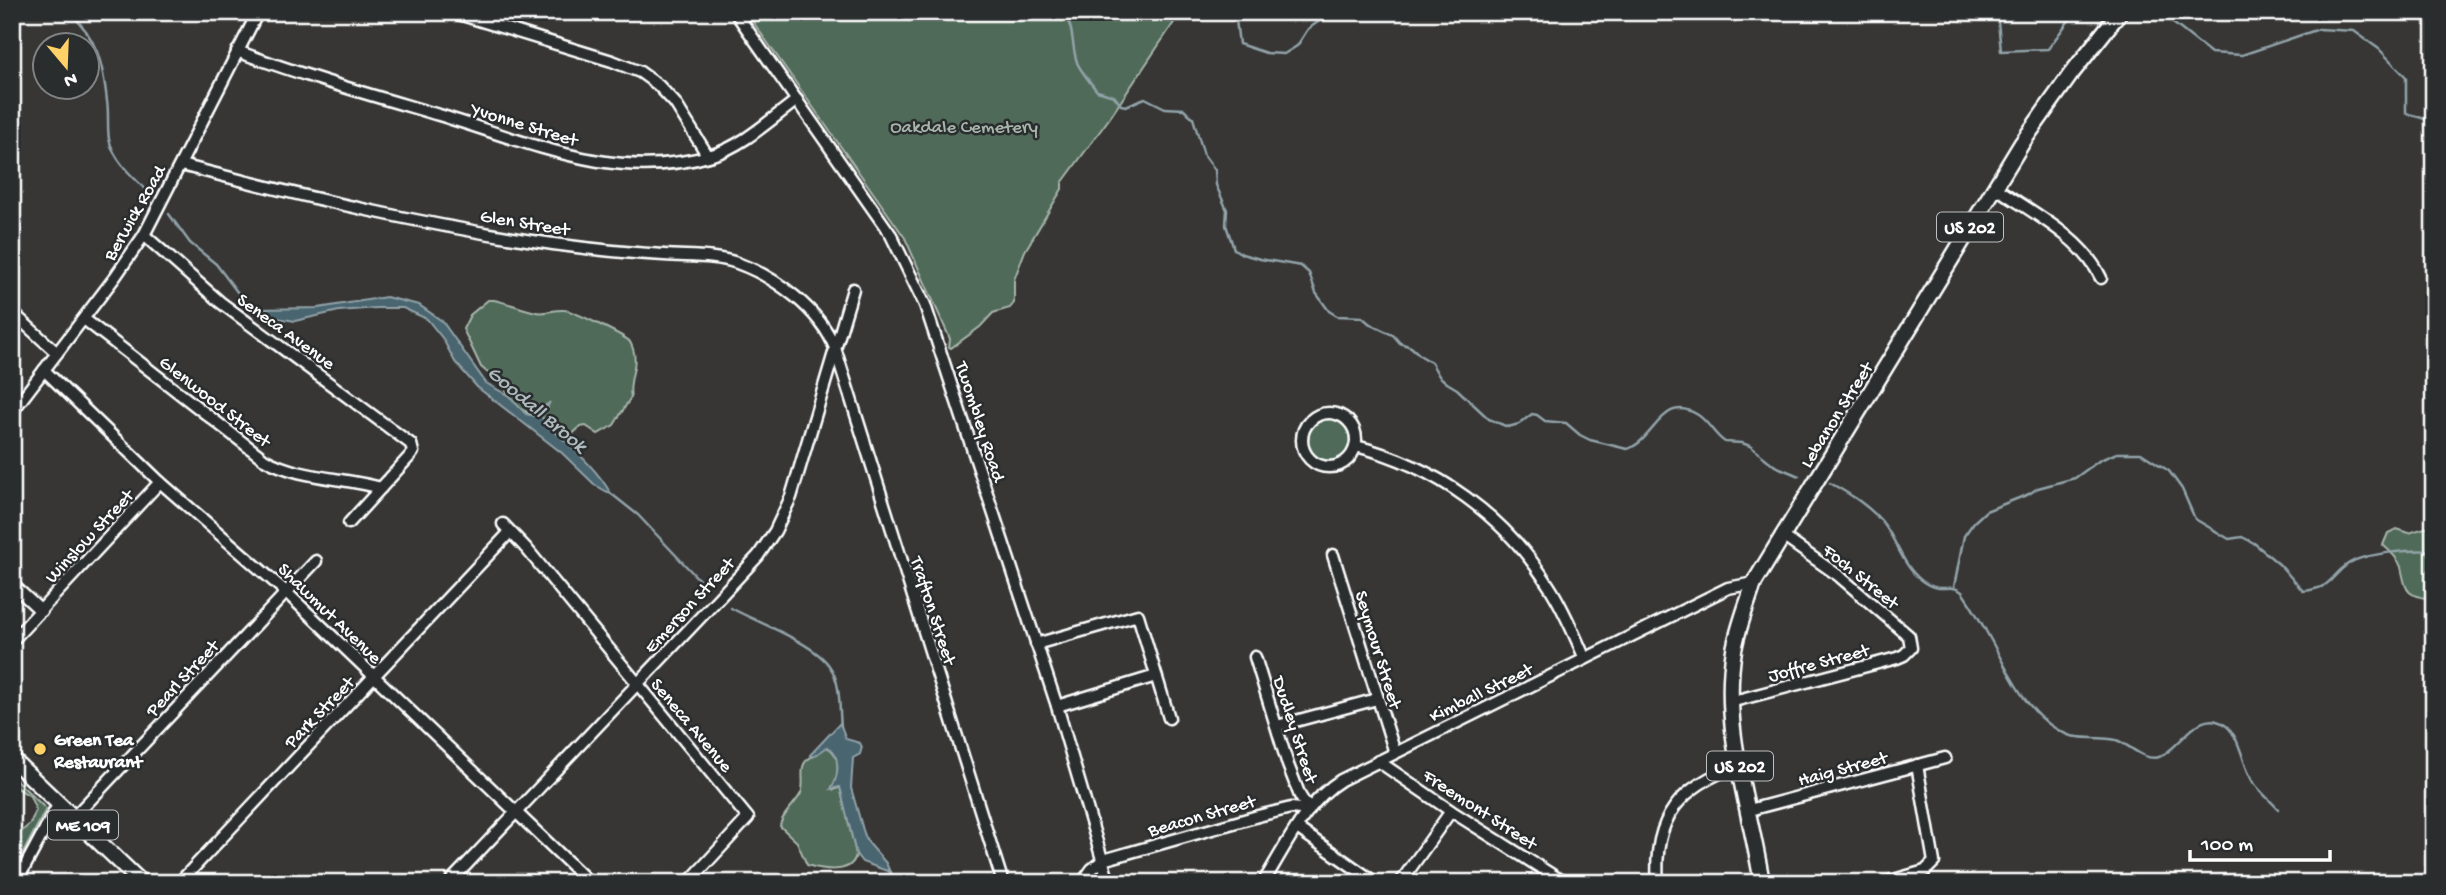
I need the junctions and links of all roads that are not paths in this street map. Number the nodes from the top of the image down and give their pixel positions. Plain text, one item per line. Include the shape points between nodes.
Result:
1 (258, 12) edge
2 (452, 12) edge
3 (735, 12) edge
4 (2120, 12) edge
5 (237, 51) junction
6 (797, 100) junction
7 (708, 156) junction
8 (181, 165) junction
9 (1995, 187) junction
10 (144, 235) junction
11 (2101, 278) dead end
12 (853, 289) dead end
13 (12, 312) edge
14 (84, 319) junction
15 (835, 348) junction
16 (57, 354) junction
17 (44, 370) junction
18 (12, 412) edge
19 (1356, 446) junction
20 (160, 482) junction
21 (381, 488) junction
22 (349, 523) dead end
23 (507, 528) joint
24 (1781, 535) junction
25 (1333, 555) dead end
26 (316, 561) dead end
27 (1754, 583) junction
28 (12, 584) edge
29 (285, 592) junction
30 (41, 611) junction
31 (12, 641) edge
32 (1036, 644) junction
33 (1911, 648) joint
34 (1255, 657) dead end
35 (1585, 659) junction
36 (1156, 676) junction
37 (374, 678) junction
38 (637, 684) junction
39 (1377, 699) junction
40 (1730, 702) junction
41 (1056, 706) junction
42 (1169, 718) dead end
43 (1277, 726) junction
44 (1395, 753) junction
45 (1945, 758) dead end
46 (12, 759) edge
47 (1378, 761) junction
48 (1740, 765) junction
49 (1917, 765) junction
50 (59, 803) junction
51 (1309, 810) junction
52 (1749, 810) junction
53 (1451, 811) junction
54 (515, 813) junction
55 (74, 817) junction
56 (1297, 828) junction
57 (1103, 860) junction
58 (16, 883) edge
59 (142, 883) edge
60 (179, 883) edge
61 (449, 883) edge
62 (590, 883) edge
63 (688, 883) edge
64 (1003, 883) edge
65 (1082, 883) edge
66 (1109, 883) edge
67 (1263, 883) edge
68 (1376, 883) edge
69 (1400, 883) edge
70 (1565, 883) edge
71 (1658, 883) edge
72 (1762, 883) edge
73 (1883, 883) edge

1 - 5 street, Berwick Road
2 - 7 street via 640,72 675,103
3 - 6 street, Twombley Road
4 - 9 highway, Lebanon Street / US 202 via 2047,107
5 - 7 street, Yvonne Street via 581,159 625,164
5 - 8 street, Berwick Road
6 - 7 street, Yvonne Street via 730,148
6 - 32 street, Twombley Road via 891,235 917,286
8 - 10 street, Berwick Road
8 - 15 street, Glen Street via 380,214 470,230 610,251 730,261 801,302 825,326
9 - 11 street via 2081,248
9 - 24 highway, Lebanon Street / US 202
10 - 14 street, Berwick Road
10 - 21 street, Seneca Avenue via 219,301 412,448
12 - 15 street, Emerson Street
13 - 16 street
14 - 16 street, Berwick Road
14 - 21 street, Glenwood Street via 264,459 301,474
15 - 38 street, Emerson Street via 791,497 775,531
15 - 64 street, Trafton Street
16 - 17 street, Berwick Road
17 - 18 street, Berwick Road
17 - 20 street, Shawmut Avenue
19 - 19 street via 1351,426 1336,414 1320,415 1305,429 1304,450 1324,467 1344,462
19 - 35 street via 1440,480 1501,526 1550,587
20 - 29 street, Shawmut Avenue
20 - 30 street, Winslow Street
21 - 22 street
23 - 37 street, Park Street
23 - 38 street, Seneca Avenue
24 - 27 highway, Lebanon Street / US 202
24 - 33 street, Foch Street via 1839,576 1909,636
25 - 39 street, Seymour Street
26 - 29 street, Pearl Street
27 - 35 street, Kimball Street via 1728,588
27 - 40 highway, Lebanon Street / US 202 via 1734,649
28 - 30 street
29 - 37 street, Shawmut Avenue
29 - 55 street, Pearl Street
30 - 31 street, Winslow Street
32 - 36 street via 1138,615
32 - 41 street, Twombley Road
33 - 40 street, Joffre Street via 1897,658
34 - 43 street, Dudley Street
35 - 44 street, Kimball Street
36 - 41 street
36 - 42 street
37 - 54 street, Shawmut Avenue
37 - 60 street, Park Street
38 - 54 street, Emerson Street
38 - 63 street, Seneca Avenue via 748,818
39 - 43 street
39 - 44 street, Seymour Street
40 - 48 highway, Lebanon Street / US 202
41 - 57 street, Twombley Road
43 - 51 street, Dudley Street
44 - 47 street, Kimball Street
45 - 49 street, Haig Street
46 - 50 highway, ME 109
47 - 51 street, Kimball Street via 1333,785
47 - 53 street, Freemont Street
48 - 52 highway, Lebanon Street / US 202
48 - 71 street via 1701,782 1678,802 1662,836
49 - 52 street, Haig Street
49 - 73 street via 1932,866
50 - 55 highway, ME 109
50 - 58 street
51 - 56 street, Kimball Street
51 - 57 street, Beacon Street via 1291,808 1258,816
52 - 72 highway, Lebanon Street / US 202
53 - 69 street
53 - 70 street, Freemont Street
54 - 61 street, Emerson Street
54 - 62 street, Shawmut Avenue
55 - 59 highway, ME 109
56 - 67 street, Kimball Street
56 - 68 street
57 - 65 street
57 - 66 street, Twombley Road

